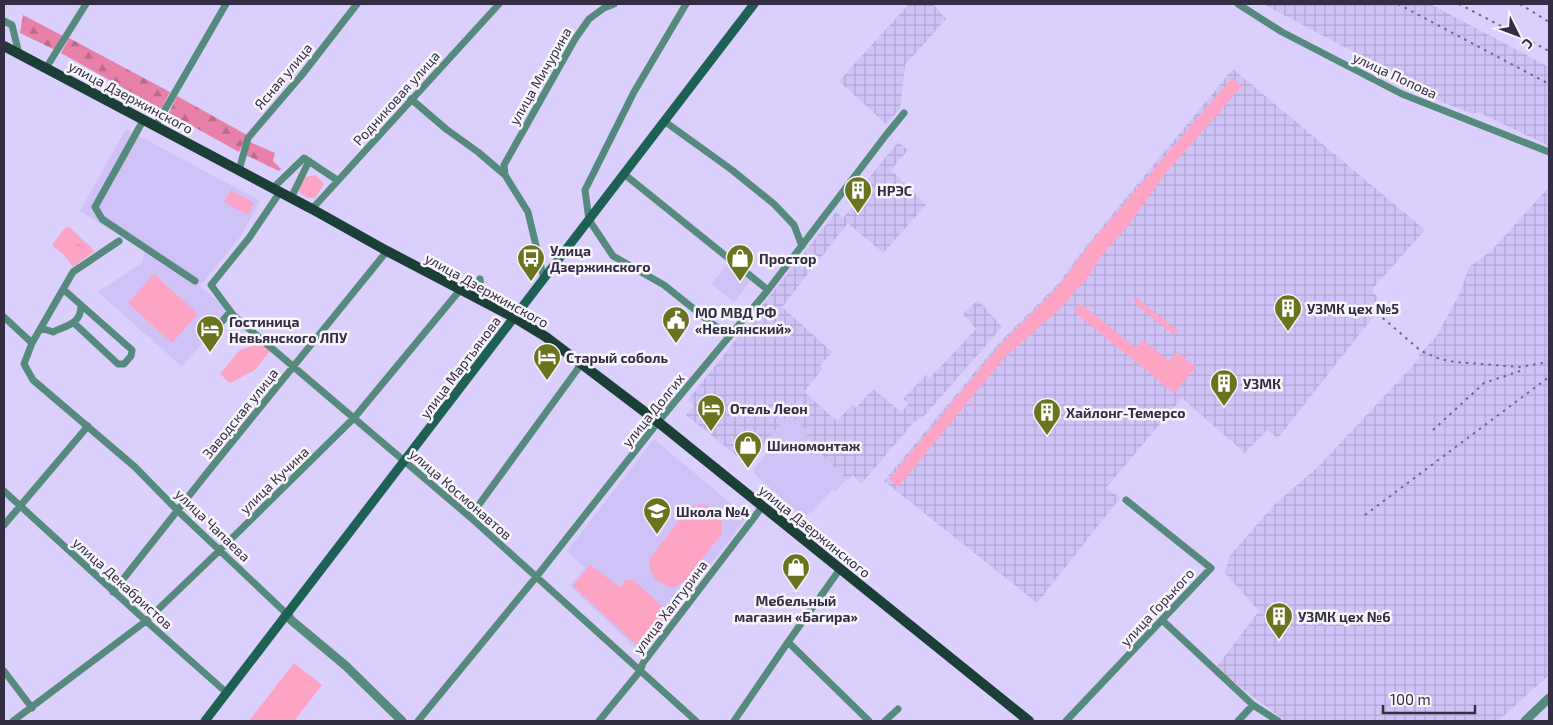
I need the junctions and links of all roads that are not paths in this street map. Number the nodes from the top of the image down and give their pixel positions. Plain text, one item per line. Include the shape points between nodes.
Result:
1 (86, 4) edge
2 (226, 4) edge
3 (357, 4) edge
4 (498, 4) edge
5 (614, 4) edge
6 (686, 4) edge
7 (754, 4) edge
8 (1238, 4) edge
9 (4, 21) edge
10 (4, 46) edge
11 (19, 54) junction
12 (46, 68) junction
13 (411, 99) junction
14 (904, 113) dead end
15 (144, 119) junction
16 (664, 121) junction
17 (156, 125) junction
18 (1549, 152) edge
19 (309, 162) junction
20 (239, 170) junction
21 (624, 174) junction
22 (505, 175) junction
23 (337, 180) junction
24 (276, 190) junction
25 (291, 198) junction
26 (312, 208) junction
27 (589, 220) junction
28 (119, 241) dead end
29 (802, 246) junction
30 (388, 251) junction
31 (480, 279) dead end
32 (544, 279) junction
33 (195, 281) dead end
34 (63, 289) junction
35 (460, 290) junction
36 (768, 290) junction
37 (483, 302) junction
38 (81, 305) junction
39 (230, 312) junction
40 (4, 317) edge
41 (515, 318) junction
42 (74, 323) junction
43 (41, 328) junction
44 (730, 337) junction
45 (208, 338) dead end
46 (32, 343) junction
47 (582, 363) junction
48 (293, 367) junction
49 (354, 418) junction
50 (658, 422) junction
51 (88, 426) junction
52 (404, 462) junction
53 (4, 491) edge
54 (1126, 500) dead end
55 (20, 506) junction
56 (762, 507) junction
57 (178, 511) junction
58 (470, 518) junction
59 (4, 525) edge
60 (219, 551) junction
61 (840, 569) junction
62 (537, 576) junction
63 (113, 592) junction
64 (288, 615) junction
65 (1162, 620) junction
66 (146, 621) junction
67 (788, 642) junction
68 (4, 670) edge
69 (640, 671) junction
70 (227, 693) junction
71 (1549, 698) edge
72 (1253, 705) junction
73 (32, 708) junction
74 (898, 709) dead end
75 (13, 721) edge
76 (205, 721) edge
77 (402, 721) edge
78 (418, 721) edge
79 (599, 721) edge
80 (696, 721) edge
81 (734, 721) edge
82 (869, 721) edge
83 (885, 721) edge
84 (1029, 721) edge
85 (1066, 721) edge
86 (1238, 721) edge
87 (1278, 721) edge
88 (1525, 721) edge

1 - 12 street
2 - 17 street
3 - 20 street, Ясная улица via 248,138
4 - 13 street, Родниковая улица
5 - 22 street, улица Мичурина via 589,19 575,39 504,165
6 - 27 street via 634,92 585,190
7 - 16 main road, улица Мартьянова
8 - 18 street, улица Попова via 1282,32 1402,94
9 - 11 street via 12,25
10 - 11 main road, улица Дзержинского
11 - 12 main road, улица Дзержинского
12 - 15 main road, улица Дзержинского
13 - 22 street
13 - 23 street, Родниковая улица
14 - 29 street, улица Долгих
15 - 17 main road, улица Дзержинского
15 - 33 street via 95,206 102,219
16 - 21 main road, улица Мартьянова
16 - 29 street via 774,204 794,225
17 - 20 main road, улица Дзержинского
19 - 23 street
19 - 24 street via 304,158
19 - 25 street
20 - 24 main road, улица Дзержинского
21 - 27 main road, улица Мартьянова
21 - 36 street
22 - 32 street via 528,212
23 - 26 street, Родниковая улица
24 - 25 main road, улица Дзержинского
24 - 39 street, улица Космонавтов via 249,238 210,285
25 - 26 main road, улица Дзержинского
26 - 30 main road, улица Дзержинского
27 - 32 main road, улица Мартьянова
27 - 44 street via 614,256 664,285
28 - 34 street, улица Чапаева via 73,272
29 - 36 street, улица Долгих
30 - 35 main road, улица Дзержинского
30 - 48 street, Заводская улица
31 - 37 street
32 - 41 main road, улица Мартьянова
34 - 38 street
34 - 43 street, улица Чапаева
35 - 37 main road, улица Дзержинского
35 - 49 street, улица Кучина
36 - 44 street, улица Долгих
37 - 41 main road, улица Дзержинского
38 - 42 street via 81,314
38 - 42 street via 132,350 131,356 124,364 118,364
39 - 45 street
39 - 48 street, улица Космонавтов
40 - 46 street
41 - 47 main road, улица Дзержинского
41 - 52 main road, улица Мартьянова
42 - 43 street via 53,332
43 - 46 street, улица Чапаева
44 - 50 street, улица Долгих
46 - 51 street, улица Чапаева via 24,364 33,380
47 - 50 main road, улица Дзержинского
47 - 58 street
48 - 49 street, улица Космонавтов
48 - 57 street, Заводская улица
49 - 52 street, улица Космонавтов
49 - 60 street, улица Кучина
50 - 56 main road, улица Дзержинского
50 - 62 street, улица Долгих
51 - 55 street
51 - 57 street, улица Чапаева
52 - 58 street, улица Космонавтов
52 - 64 main road, улица Мартьянова
53 - 55 street, улица Декабристов
54 - 65 street, улица Горького via 1211,568
55 - 59 street
55 - 63 street, улица Декабристов
56 - 61 main road, улица Дзержинского
56 - 69 street, улица Халтурина
57 - 60 street, улица Чапаева
57 - 63 street, Заводская улица
58 - 62 street, улица Космонавтов
60 - 64 street, улица Чапаева
60 - 66 street, улица Кучина
61 - 67 street
61 - 84 main road, улица Дзержинского
62 - 69 street, улица Космонавтов
62 - 78 street, улица Долгих
63 - 66 street, улица Декабристов
64 - 70 main road, улица Мартьянова
64 - 77 street, улица Чапаева
65 - 72 street
65 - 85 street, улица Горького
66 - 70 street, улица Декабристов
66 - 73 street, улица Кучина
67 - 81 street
67 - 82 street
68 - 73 street
69 - 79 street, улица Халтурина
69 - 80 street, улица Космонавтов
70 - 76 main road, улица Мартьянова
71 - 88 street
72 - 86 street
72 - 87 street
73 - 75 street, улица Кучина
74 - 83 street

